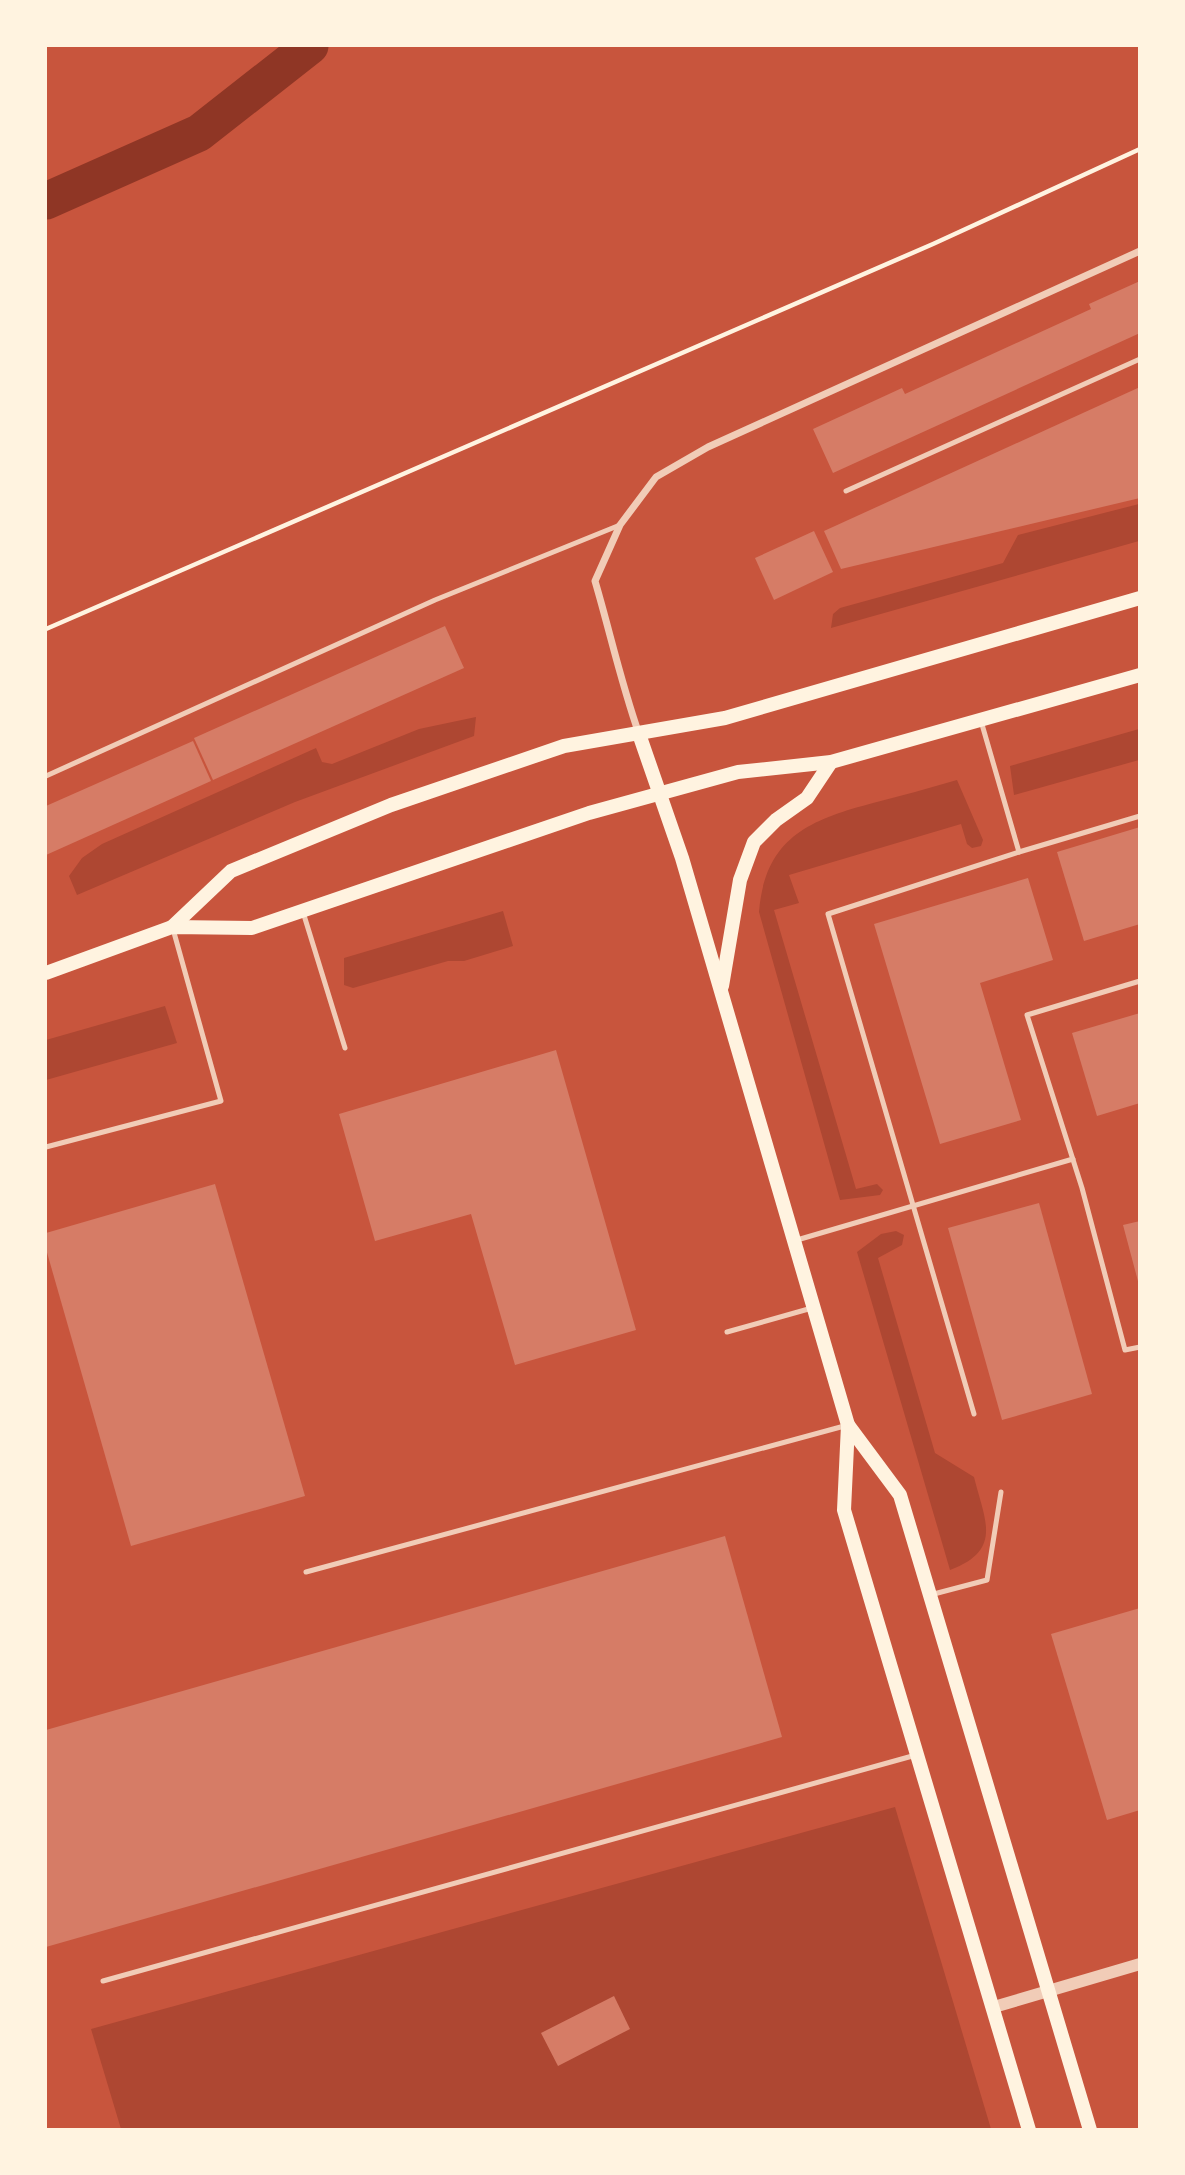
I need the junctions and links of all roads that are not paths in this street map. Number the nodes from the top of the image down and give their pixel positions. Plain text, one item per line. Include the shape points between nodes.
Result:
1 (1139, 251) edge
2 (1139, 359) edge
3 (846, 491) dead end
4 (621, 525) junction
5 (1139, 598) edge
6 (1139, 676) edge
7 (981, 719) junction
8 (639, 734) junction
9 (831, 762) junction
10 (46, 776) edge
11 (661, 794) junction
12 (1139, 816) edge
13 (1019, 852) junction
14 (302, 909) junction
15 (172, 927) junction
16 (46, 973) edge
17 (1139, 981) edge
18 (721, 990) junction
19 (345, 1048) dead end
20 (46, 1147) edge
21 (1073, 1159) junction
22 (915, 1206) junction
23 (796, 1241) junction
24 (814, 1308) junction
25 (727, 1332) dead end
26 (1139, 1347) edge
27 (974, 1414) dead end
28 (848, 1425) junction
29 (1001, 1492) dead end
30 (306, 1572) dead end
31 (930, 1595) junction
32 (916, 1755) junction
33 (1139, 1964) edge
34 (103, 1981) dead end
35 (1049, 1991) junction
36 (994, 2007) junction
37 (1029, 2130) edge
38 (1090, 2130) edge

1 - 4 street via 708,447 656,477
2 - 3 lane
4 - 8 street via 595,581 617,673
4 - 10 lane via 435,600
5 - 8 main road via 725,718
6 - 7 main road
7 - 9 main road
7 - 13 lane
8 - 11 main road
8 - 15 main road via 564,746 391,805 231,871
9 - 11 main road via 738,772
9 - 18 main road via 807,798 754,842 740,880
11 - 14 main road via 589,813
11 - 18 main road
12 - 13 lane
13 - 22 lane via 828,914
14 - 15 main road via 253,928
14 - 19 lane
15 - 16 main road
15 - 20 lane via 221,1101
17 - 21 lane via 1027,1015
18 - 23 main road
21 - 22 lane
21 - 26 lane via 1125,1350
22 - 23 lane
22 - 27 lane
23 - 24 main road
24 - 25 lane
24 - 28 main road
28 - 30 lane
28 - 31 main road via 900,1495
28 - 32 main road via 844,1510
29 - 31 lane via 987,1580
31 - 35 main road
32 - 34 lane
32 - 36 main road
33 - 35 street
35 - 36 street
35 - 38 main road
36 - 37 main road

